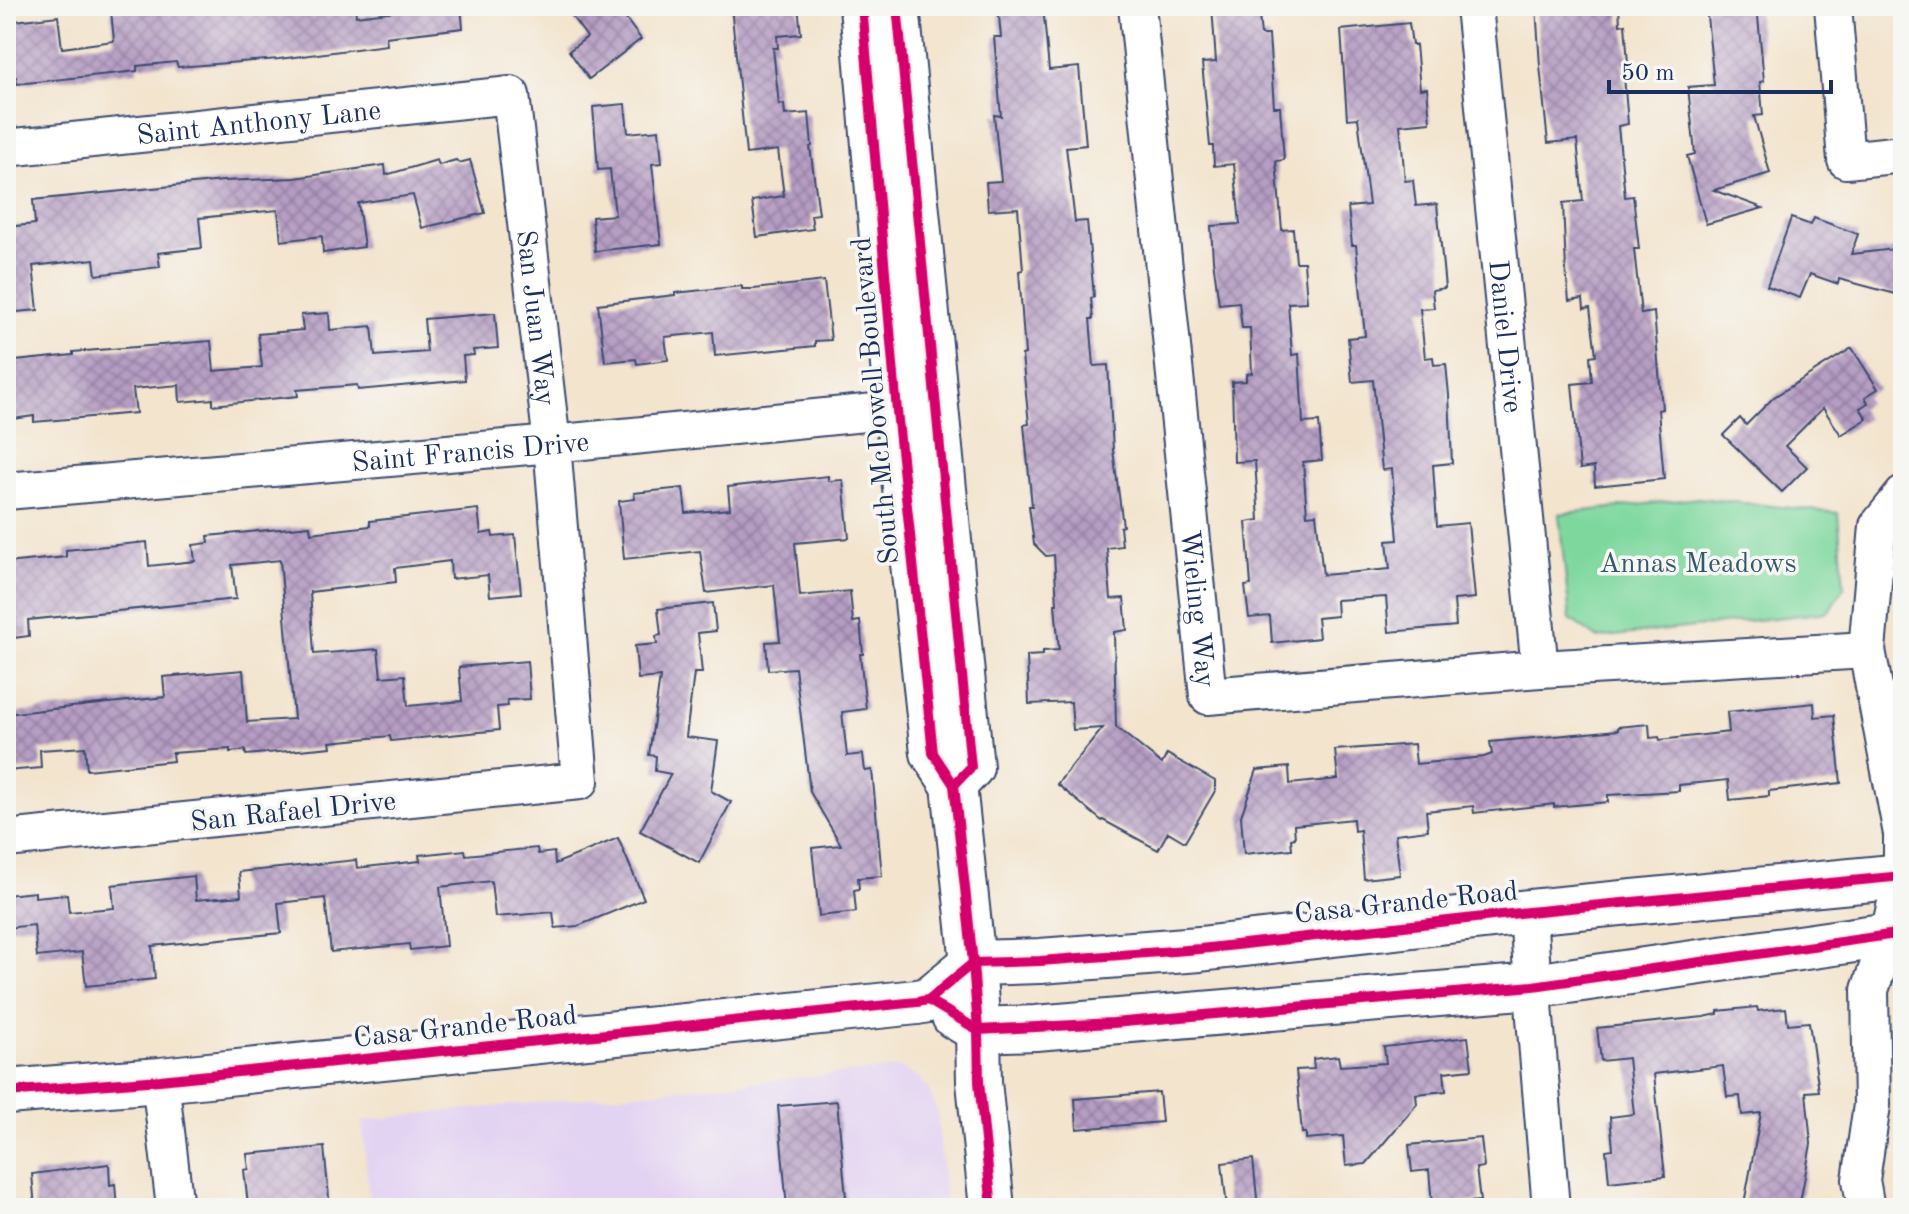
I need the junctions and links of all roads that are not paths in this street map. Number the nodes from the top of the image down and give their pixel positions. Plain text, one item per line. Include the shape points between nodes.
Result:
1 (862, 6) edge
2 (897, 6) edge
3 (1137, 6) edge
4 (1474, 6) edge
5 (1833, 6) edge
6 (511, 95) joint
7 (6, 148) edge
8 (1903, 154) edge
9 (916, 409) junction
10 (552, 444) junction
11 (6, 491) edge
12 (1903, 495) edge
13 (1867, 650) junction
14 (1540, 669) junction
15 (580, 781) joint
16 (6, 839) edge
17 (1902, 876) edge
18 (1528, 912) junction
19 (1896, 933) edge
20 (973, 963) junction
21 (1533, 986) junction
22 (928, 1000) junction
23 (978, 1030) junction
24 (160, 1080) junction
25 (6, 1092) edge
26 (175, 1208) edge
27 (992, 1208) edge
28 (1551, 1208) edge
29 (1866, 1208) edge

1 - 9 main road, South McDowell Boulevard
2 - 9 main road, South McDowell Boulevard
3 - 14 street, Wieling Way via 1208,696
4 - 14 street, Daniel Drive
5 - 8 street via 1846,160
6 - 7 street, Saint Anthony Lane
6 - 10 street, San Juan Way
9 - 10 street, Saint Francis Drive
9 - 20 main road, South McDowell Boulevard via 971,767 954,785
10 - 11 street, Saint Francis Drive
10 - 15 street, San Juan Way
12 - 13 street via 1878,526
13 - 14 street, Wieling Way
13 - 17 street via 1902,834
15 - 16 street, San Rafael Drive
17 - 18 main road, Casa Grande Road
17 - 19 street
18 - 20 main road, Casa Grande Road via 1200,949
18 - 21 street
19 - 21 main road
19 - 29 street via 1870,990 1872,1105 1861,1180
20 - 22 main road
20 - 23 main road, South McDowell Boulevard
21 - 23 main road
21 - 28 street
22 - 23 main road
22 - 24 main road, Casa Grande Road
23 - 27 main road, South McDowell Boulevard
24 - 25 main road, Casa Grande Road
24 - 26 street

